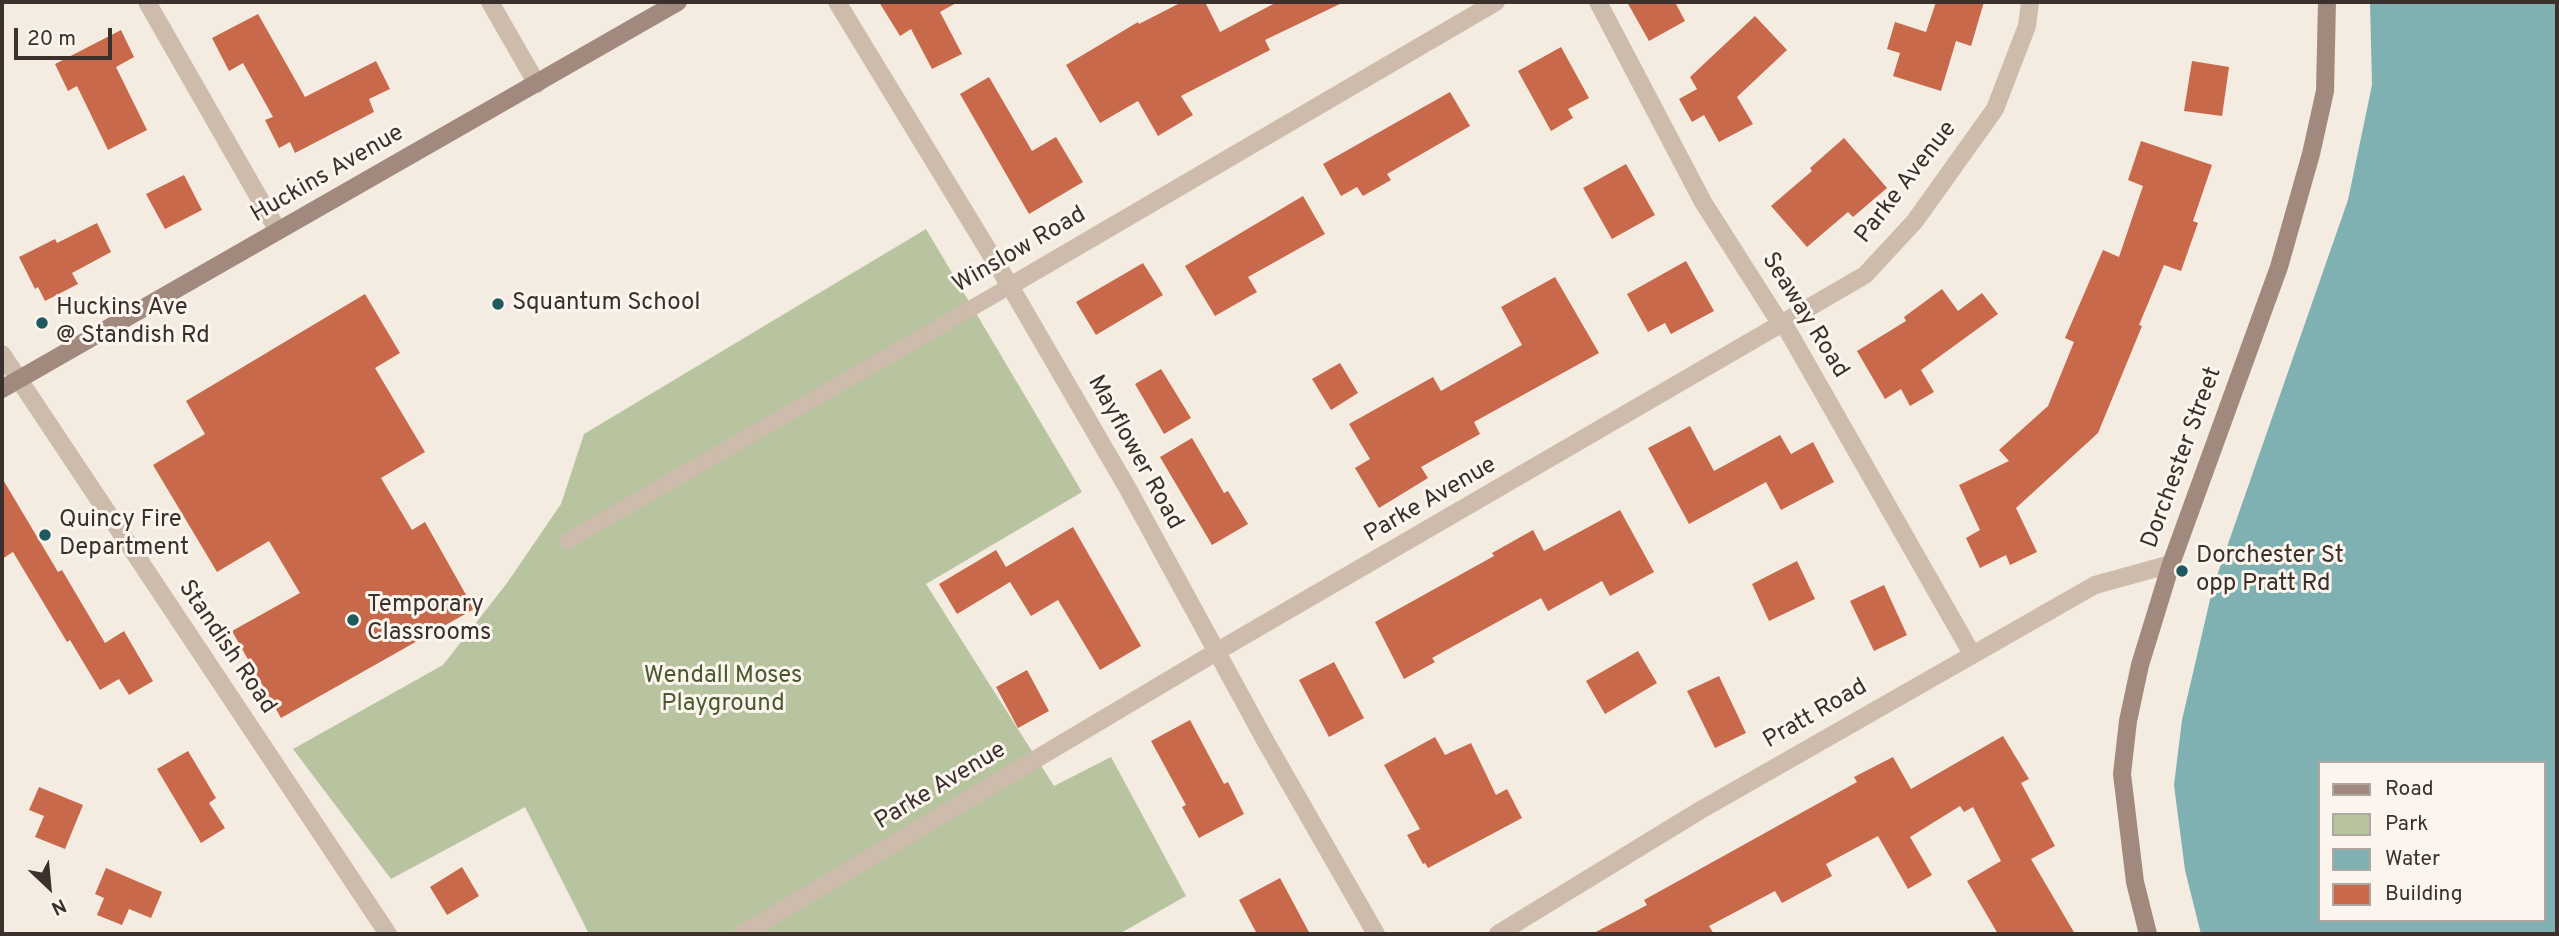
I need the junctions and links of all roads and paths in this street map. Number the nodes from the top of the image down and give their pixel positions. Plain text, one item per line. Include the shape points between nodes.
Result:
1 (147, 2) edge
2 (490, 2) edge
3 (678, 2) edge
4 (837, 2) edge
5 (1496, 2) edge
6 (1598, 2) edge
7 (2030, 2) edge
8 (2326, 2) edge
9 (537, 84) junction
10 (278, 231) junction
11 (1010, 286) junction
12 (1780, 323) junction
13 (2, 354) edge
14 (18, 381) junction
15 (2, 390) edge
16 (567, 541) dead end
17 (2171, 564) junction
18 (1216, 652) junction
19 (1972, 654) junction
20 (388, 934) edge
21 (742, 934) edge
22 (1376, 934) edge
23 (1498, 934) edge
24 (2148, 934) edge

1 - 10 street
2 - 9 street
3 - 9 street, Huckins Avenue
4 - 11 street, Mayflower Road
5 - 11 street, Winslow Road
6 - 12 street, Seaway Road via 1703,202
7 - 12 street, Parke Avenue via 2027,26 1995,109 1914,221 1865,275
8 - 17 street, Dorchester Street via 2325,90 2311,155 2279,267
9 - 10 street, Huckins Avenue
10 - 14 street, Huckins Avenue
11 - 16 lane, Winslow Road
11 - 18 street, Mayflower Road
12 - 18 street, Parke Avenue
12 - 19 street, Seaway Road
13 - 14 street, Standish Road
14 - 15 street, Huckins Avenue
14 - 20 street, Standish Road
17 - 19 street, Pratt Road via 2095,585
17 - 24 street, Dorchester Street via 2140,666 2122,774 2134,882
18 - 21 street, Parke Avenue
18 - 22 street, Mayflower Road
19 - 23 street, Pratt Road via 1699,811

